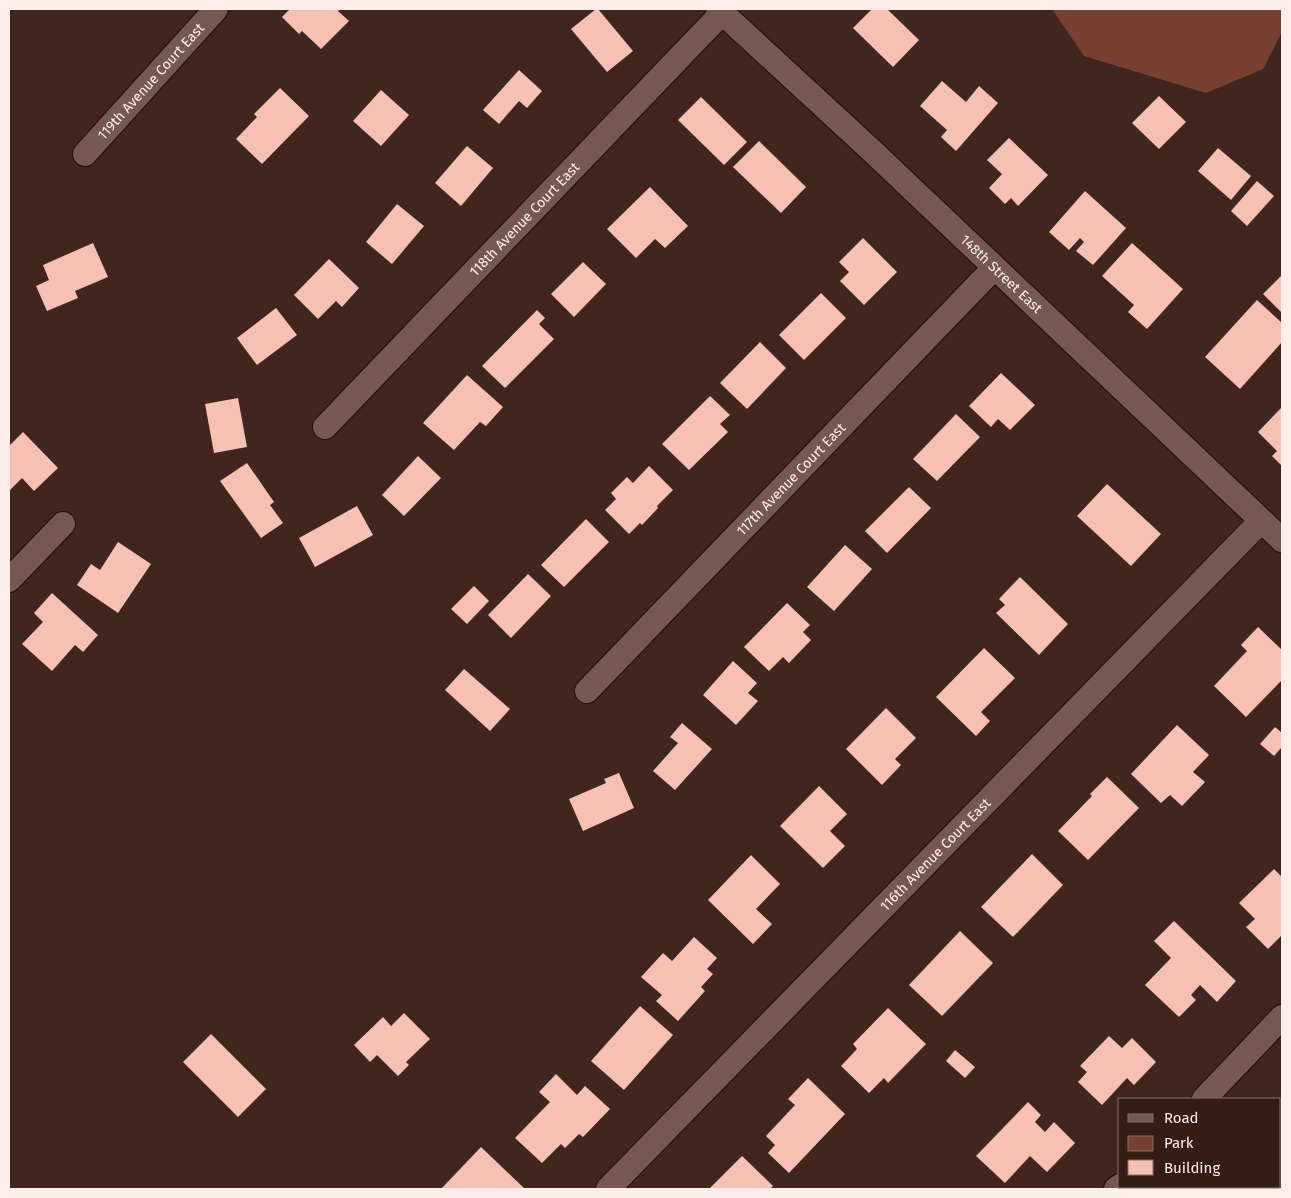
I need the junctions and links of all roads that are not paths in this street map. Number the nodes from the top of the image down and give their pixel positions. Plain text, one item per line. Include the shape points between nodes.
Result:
1 (216, 9) edge
2 (720, 11) edge
3 (85, 154) dead end
4 (994, 268) junction
5 (325, 427) dead end
6 (1261, 521) junction
7 (63, 524) dead end
8 (1282, 540) edge
9 (9, 580) edge
10 (587, 691) dead end
11 (1282, 1017) edge
12 (1205, 1098) edge
13 (608, 1189) edge

1 - 3 street, 119th Avenue Court East
2 - 4 street, 148th Street East
2 - 5 street, 118th Avenue Court East
4 - 6 street, 148th Street East
4 - 10 street, 117th Avenue Court East
6 - 8 street, 148th Street East
6 - 13 street, 116th Avenue Court East
7 - 9 street
11 - 12 street

